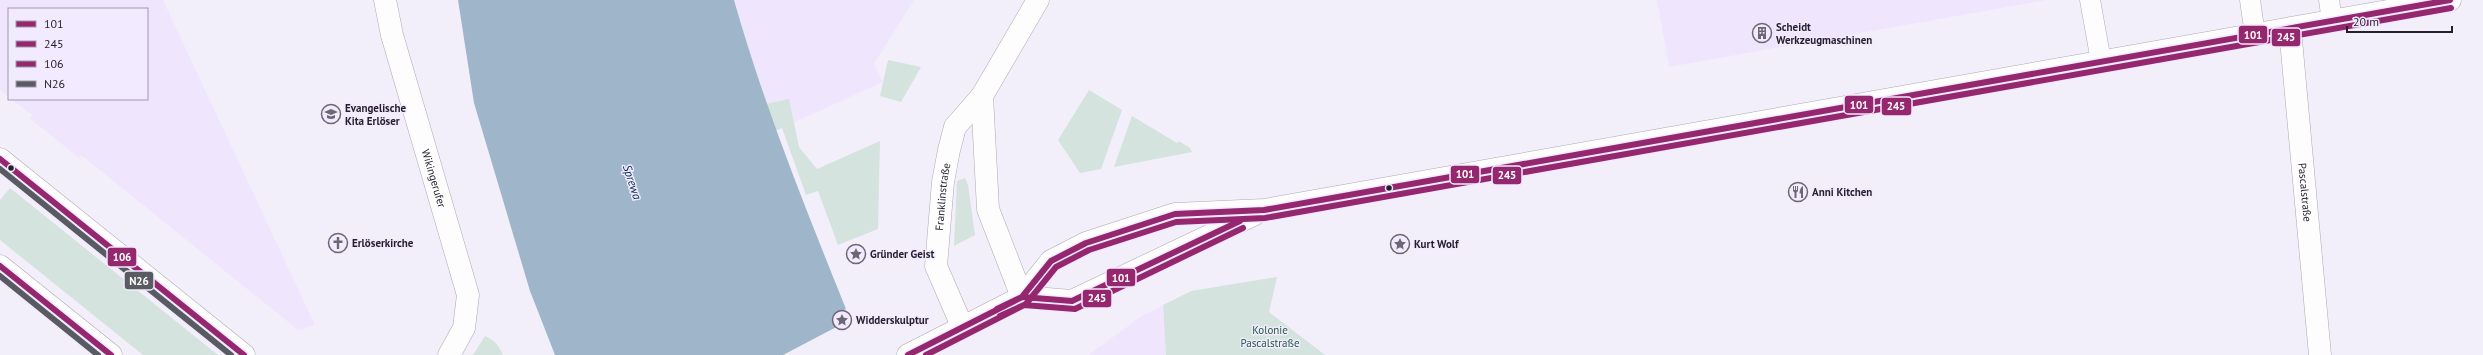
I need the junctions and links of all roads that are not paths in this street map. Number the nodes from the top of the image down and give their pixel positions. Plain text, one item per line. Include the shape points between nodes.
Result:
1 (385, 0) edge
2 (1038, 0) edge
3 (2090, 0) edge
4 (2250, 0) edge
5 (2329, 0) edge
6 (2450, 0) edge
7 (2332, 21) junction
8 (2290, 29) junction
9 (2255, 35) junction
10 (2101, 61) junction
11 (982, 96) junction
12 (0, 159) edge
13 (1264, 210) junction
14 (0, 266) edge
15 (1022, 297) junction
16 (962, 326) junction
17 (111, 355) edge
18 (244, 355) edge
19 (449, 355) edge
20 (908, 355) edge
21 (2320, 355) edge

1 - 19 street, Wikingerufer via 392,35 468,295 464,328
2 - 11 street, Franklinstraße
3 - 10 lane
4 - 9 lane
5 - 7 lane
6 - 7 street
7 - 8 street
8 - 9 street
8 - 21 street, Pascalstraße
9 - 10 street
10 - 13 street
11 - 15 street via 988,209
11 - 16 street, Franklinstraße via 955,127 943,182 937,244 936,266
12 - 18 street
13 - 15 street via 1072,301
13 - 15 street via 1175,214 1086,243 1051,261
14 - 17 street
15 - 16 street
16 - 20 street

